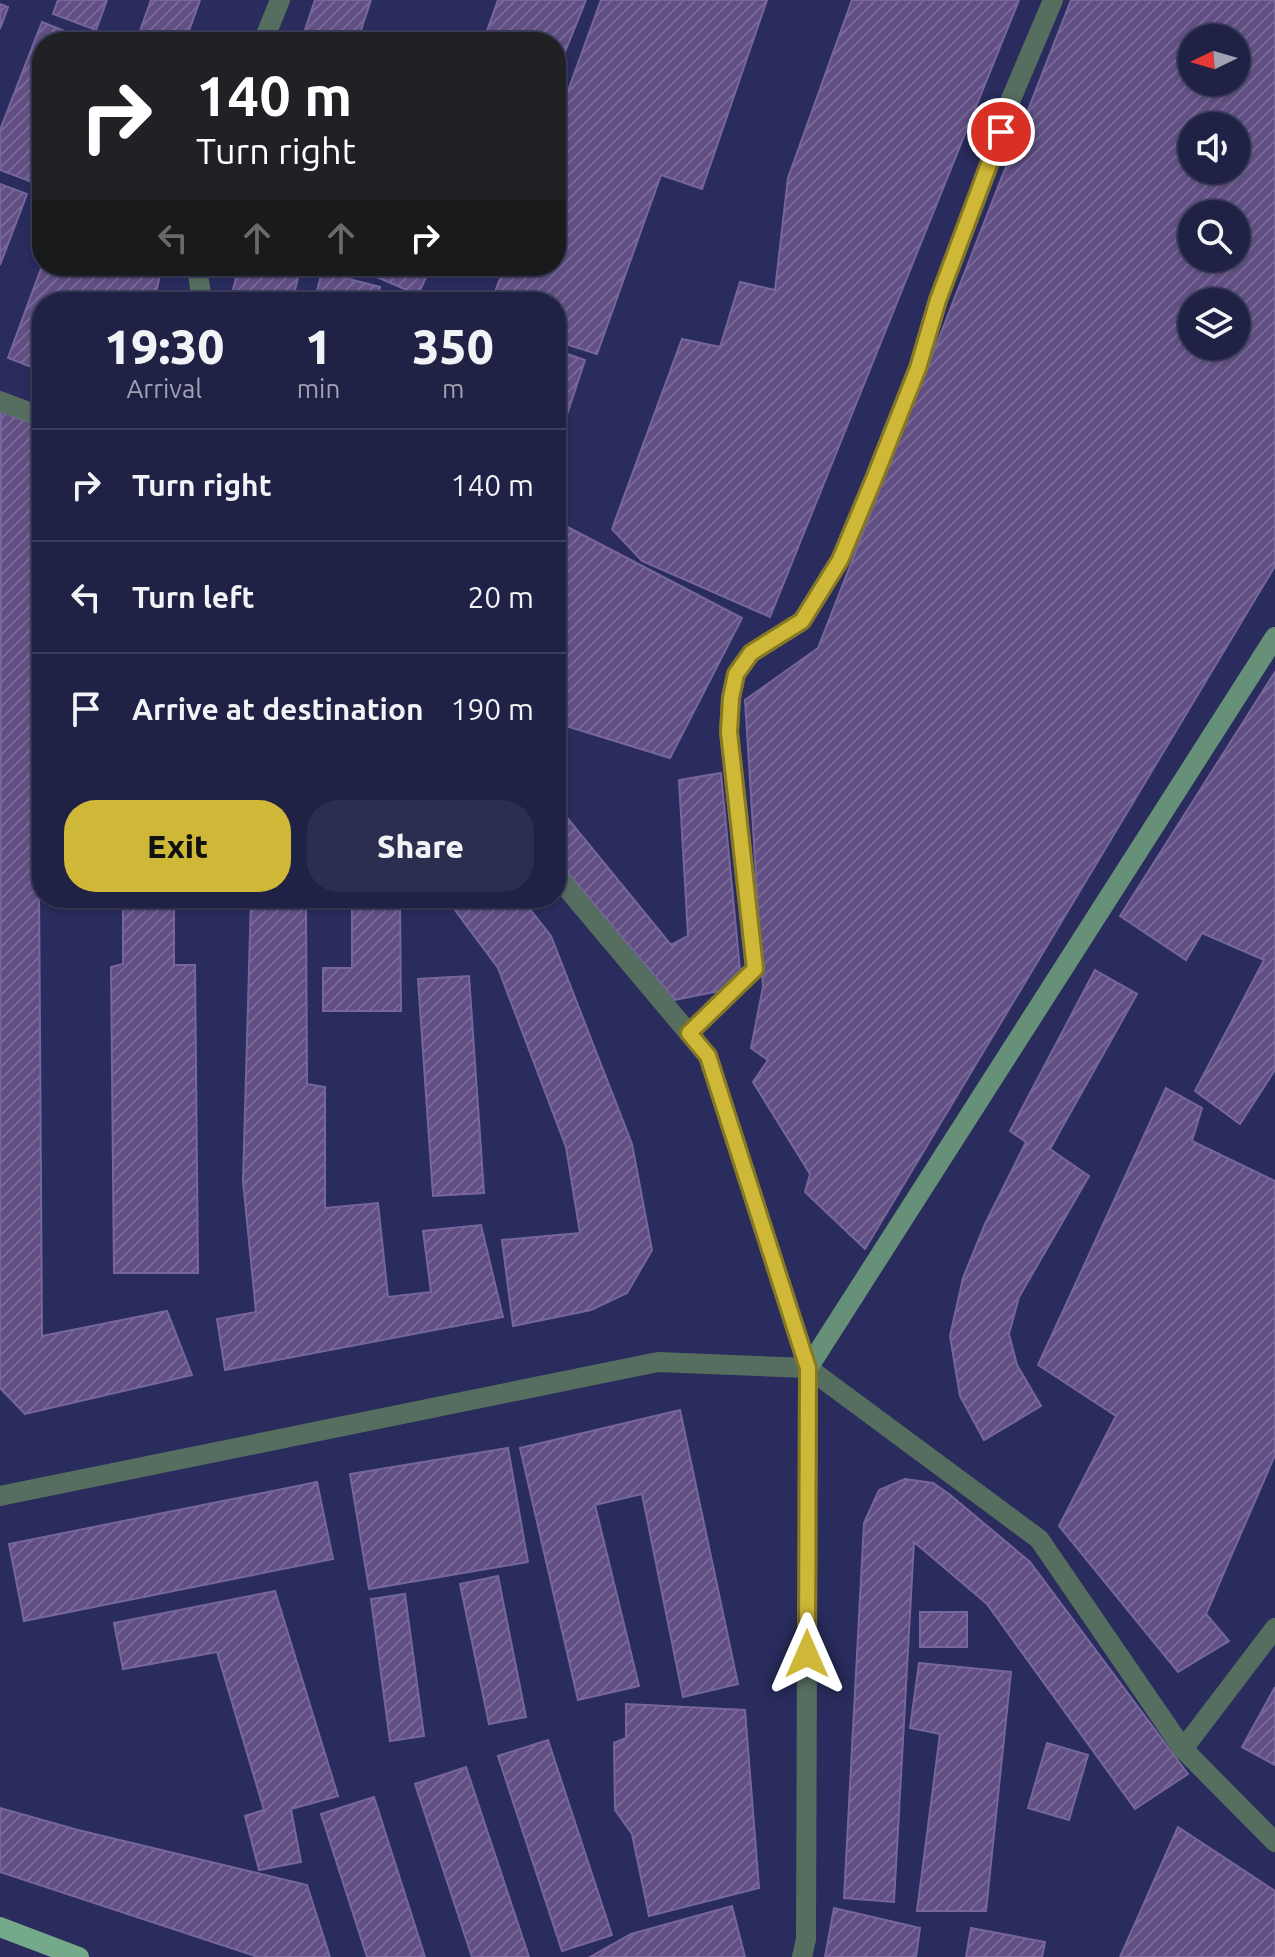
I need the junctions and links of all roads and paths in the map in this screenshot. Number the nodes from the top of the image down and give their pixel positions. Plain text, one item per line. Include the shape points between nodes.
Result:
1 (280, 0) edge
2 (1053, 0) edge
3 (267, 32) edge
4 (0, 401) edge
5 (32, 413) edge
6 (1275, 637) edge
7 (566, 887) edge
8 (689, 1033) junction
9 (808, 1368) junction
10 (0, 1496) edge
11 (1275, 1628) edge
12 (1183, 1749) junction
13 (1275, 1842) edge
14 (0, 1927) edge
15 (79, 1957) edge
16 (802, 1957) edge

1 - 3 street
2 - 8 street via 1000,125 918,368 840,560 802,621 751,653 736,674 729,732 755,969
4 - 5 street
6 - 9 street
7 - 8 street
8 - 9 street via 708,1056
9 - 10 street via 658,1362
9 - 12 street via 1039,1539
9 - 16 street
11 - 12 street
12 - 13 street
14 - 15 main road

